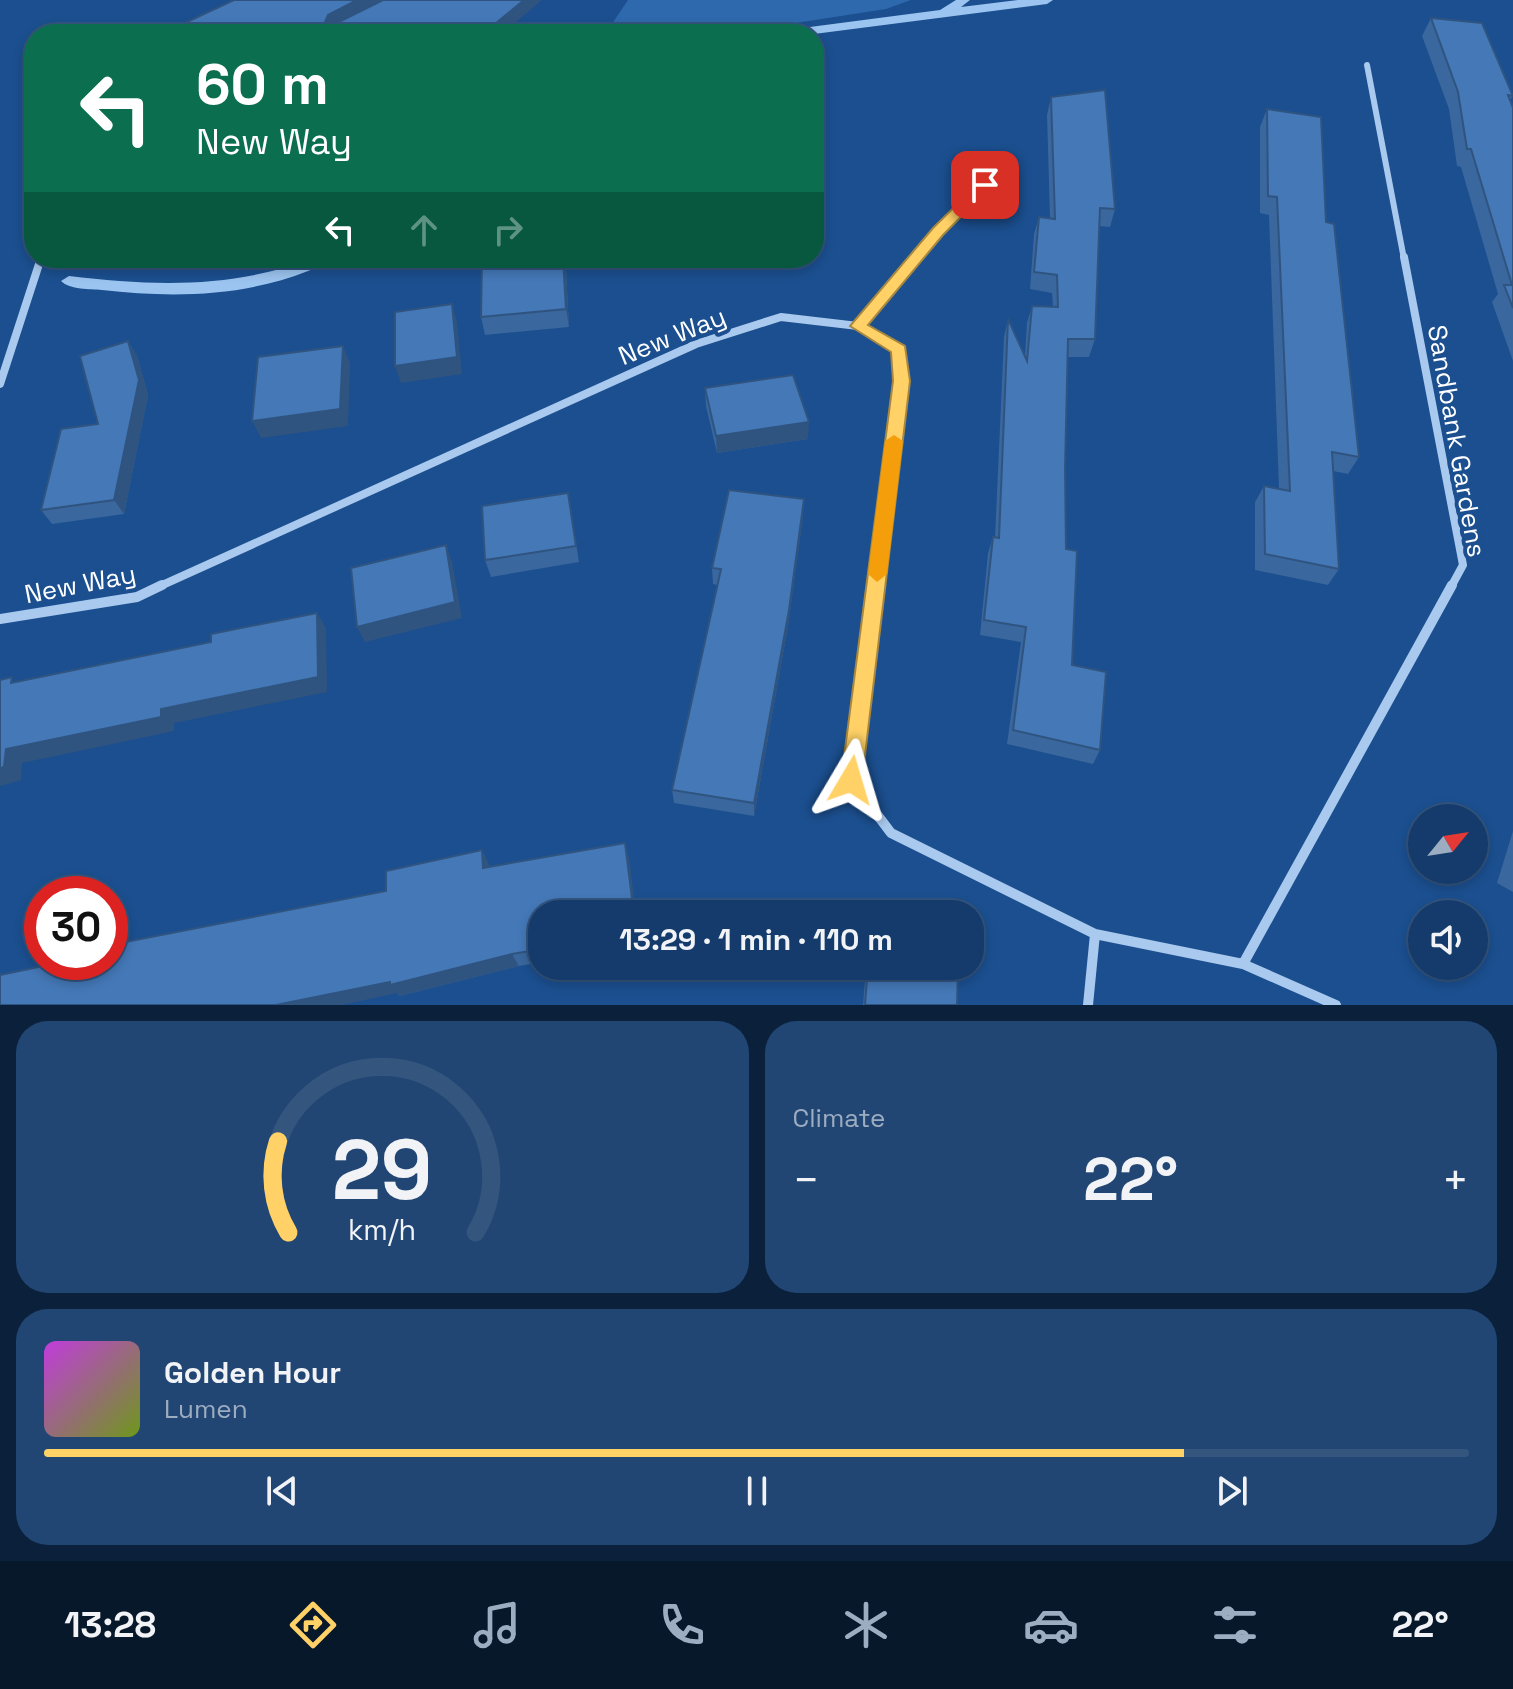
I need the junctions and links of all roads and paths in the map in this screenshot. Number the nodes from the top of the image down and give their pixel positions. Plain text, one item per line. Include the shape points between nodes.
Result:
1 (1367, 65) dead end
2 (985, 185) dead end
3 (38, 268) edge
4 (858, 326) junction
5 (0, 384) edge
6 (0, 619) edge
7 (1095, 934) junction
8 (1243, 964) junction
9 (1088, 1005) edge
10 (1336, 1005) edge

1 - 8 street, Sandbank Gardens via 1463,565
2 - 4 street
3 - 5 street
4 - 6 street, New Way via 781,317 696,344 137,597
4 - 7 street, New Way via 899,350 901,365 851,780 891,833
7 - 8 street
7 - 9 street
8 - 10 street

